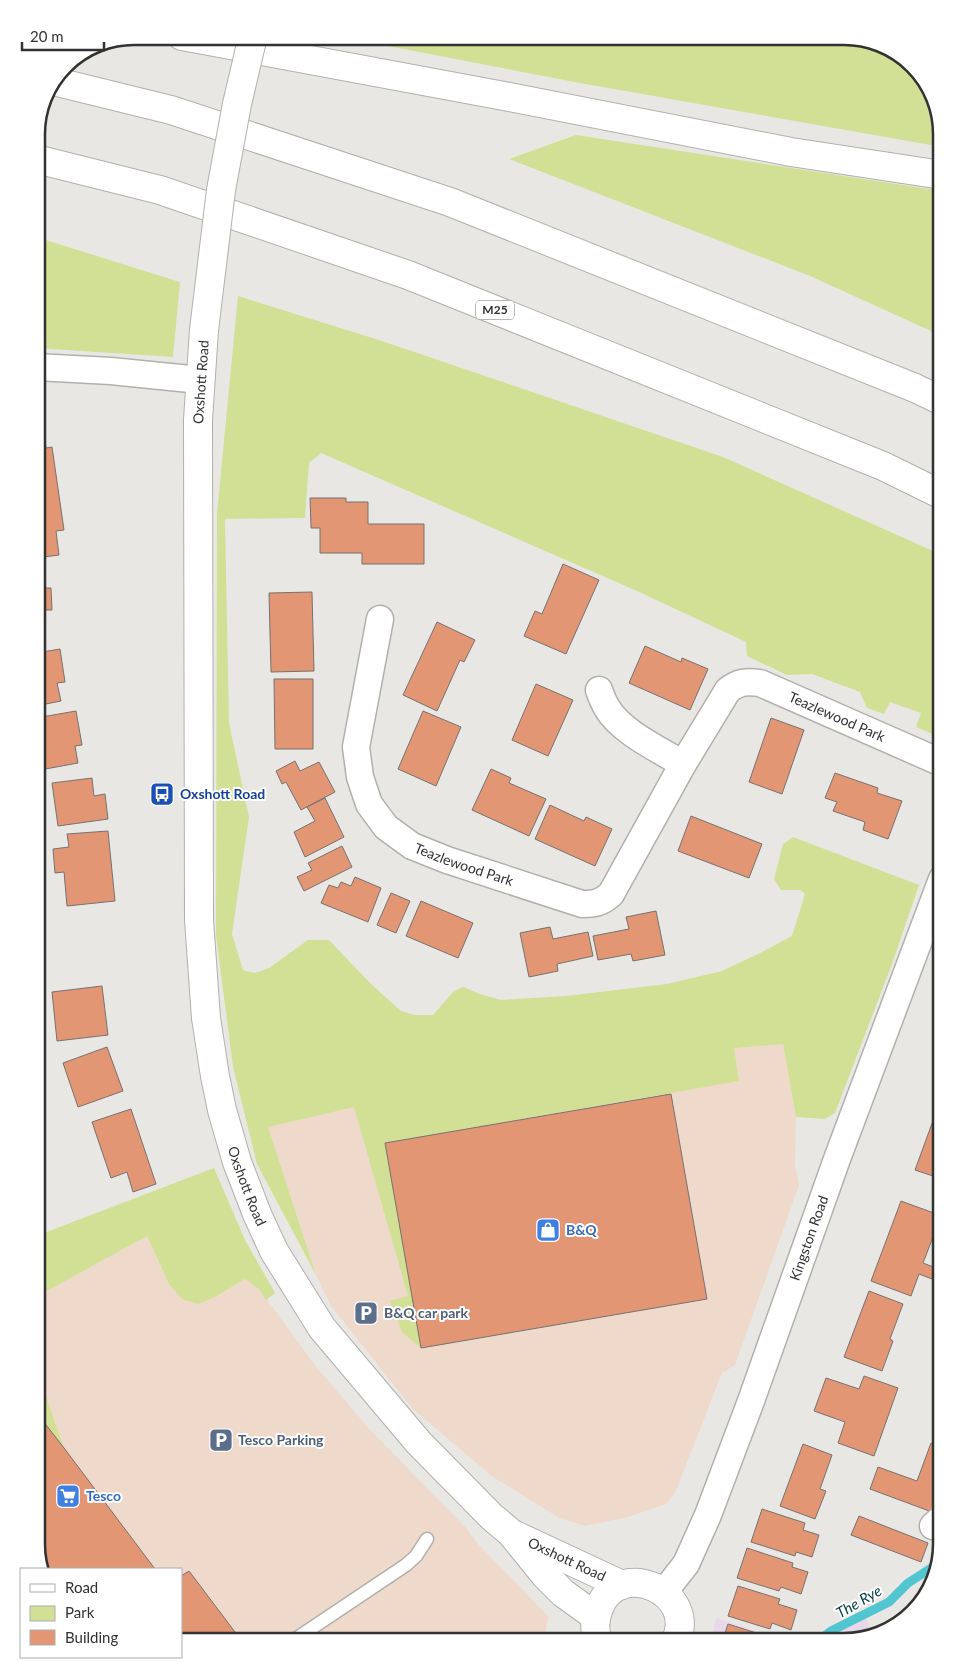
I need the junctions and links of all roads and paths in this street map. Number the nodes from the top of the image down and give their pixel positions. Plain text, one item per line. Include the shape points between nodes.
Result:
1 (230, 45) edge
2 (251, 45) edge
3 (60, 84) edge
4 (45, 161) edge
5 (933, 174) edge
6 (45, 367) edge
7 (200, 380) junction
8 (933, 397) edge
9 (933, 490) edge
10 (380, 618) dead end
11 (599, 690) dead end
12 (933, 760) edge
13 (683, 764) junction
14 (933, 903) edge
15 (511, 1533) junction
16 (426, 1538) dead end
17 (622, 1585) junction
18 (664, 1592) junction
19 (304, 1633) edge
20 (596, 1633) edge
21 (597, 1633) edge
22 (678, 1633) edge

1 - 5 main road via 791,152
2 - 7 main road, Oxshott Road, bridge via 221,190
3 - 8 main road via 171,110 450,202
4 - 9 main road, M25 via 160,190 408,275 884,466
6 - 7 street
7 - 15 main road, Oxshott Road via 199,920 206,1018 222,1110 237,1162 274,1251 322,1328 419,1443
10 - 13 street, Teazlewood Park via 356,746 360,777 369,804 386,827 412,846 582,904 594,904 611,894
11 - 13 street via 607,709 616,719
12 - 13 street, Teazlewood Park via 760,683 748,681 728,690
14 - 18 street, Kingston Road via 708,1515 686,1564
15 - 17 main road, Oxshott Road
15 - 20 main road, Oxshott Road
16 - 19 lane via 416,1556 406,1565
17 - 18 main road via 644,1583
17 - 21 main road via 601,1603
18 - 22 main road via 678,1613

